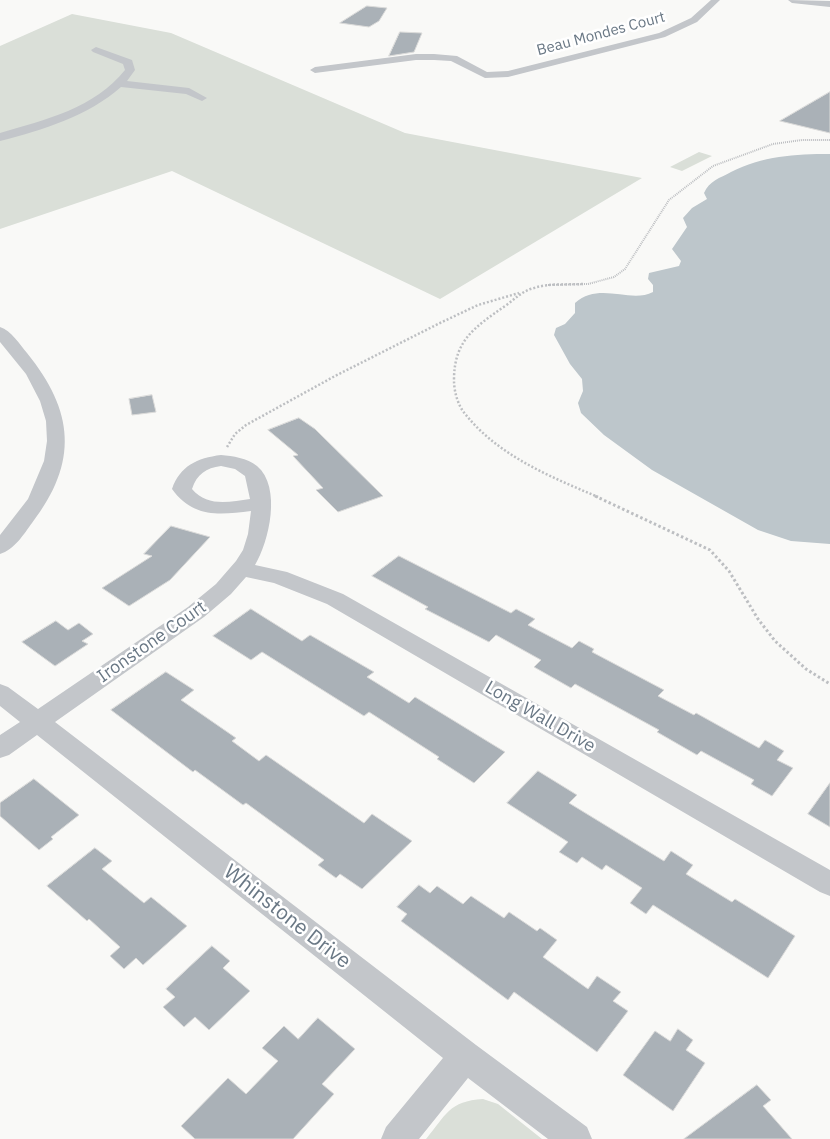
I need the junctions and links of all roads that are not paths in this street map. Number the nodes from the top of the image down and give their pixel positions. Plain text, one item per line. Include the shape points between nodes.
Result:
1 (716, 0) edge
2 (792, 0) edge
3 (830, 4) edge
4 (96, 50) dead end
5 (316, 70) dead end
6 (121, 84) junction
7 (202, 98) dead end
8 (0, 137) edge
9 (0, 332) edge
10 (260, 504) junction
11 (0, 547) edge
12 (241, 569) junction
13 (0, 693) edge
14 (37, 722) junction
15 (0, 748) edge
16 (830, 884) edge
17 (465, 1056) junction
18 (398, 1139) edge
19 (575, 1139) edge

1 - 5 street, Beau Mondes Court via 686,24 649,40 518,72 485,75 453,58 434,57
2 - 3 street
4 - 6 street via 128,62 130,70
6 - 7 street via 189,91
6 - 8 street via 80,108
9 - 11 street via 32,372 49,401 57,440 51,472 35,505
10 - 10 street, Ironstone Court via 252,471 240,463 205,463 191,470 183,480 182,489 187,497 203,507
10 - 12 street, Ironstone Court via 261,526 255,546
12 - 14 street, Ironstone Court via 196,612
12 - 16 street, Long Wall Drive via 279,577 335,599
13 - 14 street, Whinstone Drive
14 - 15 street, Ironstone Court
14 - 17 street, Whinstone Drive
17 - 18 street
17 - 19 street, Whinstone Drive

